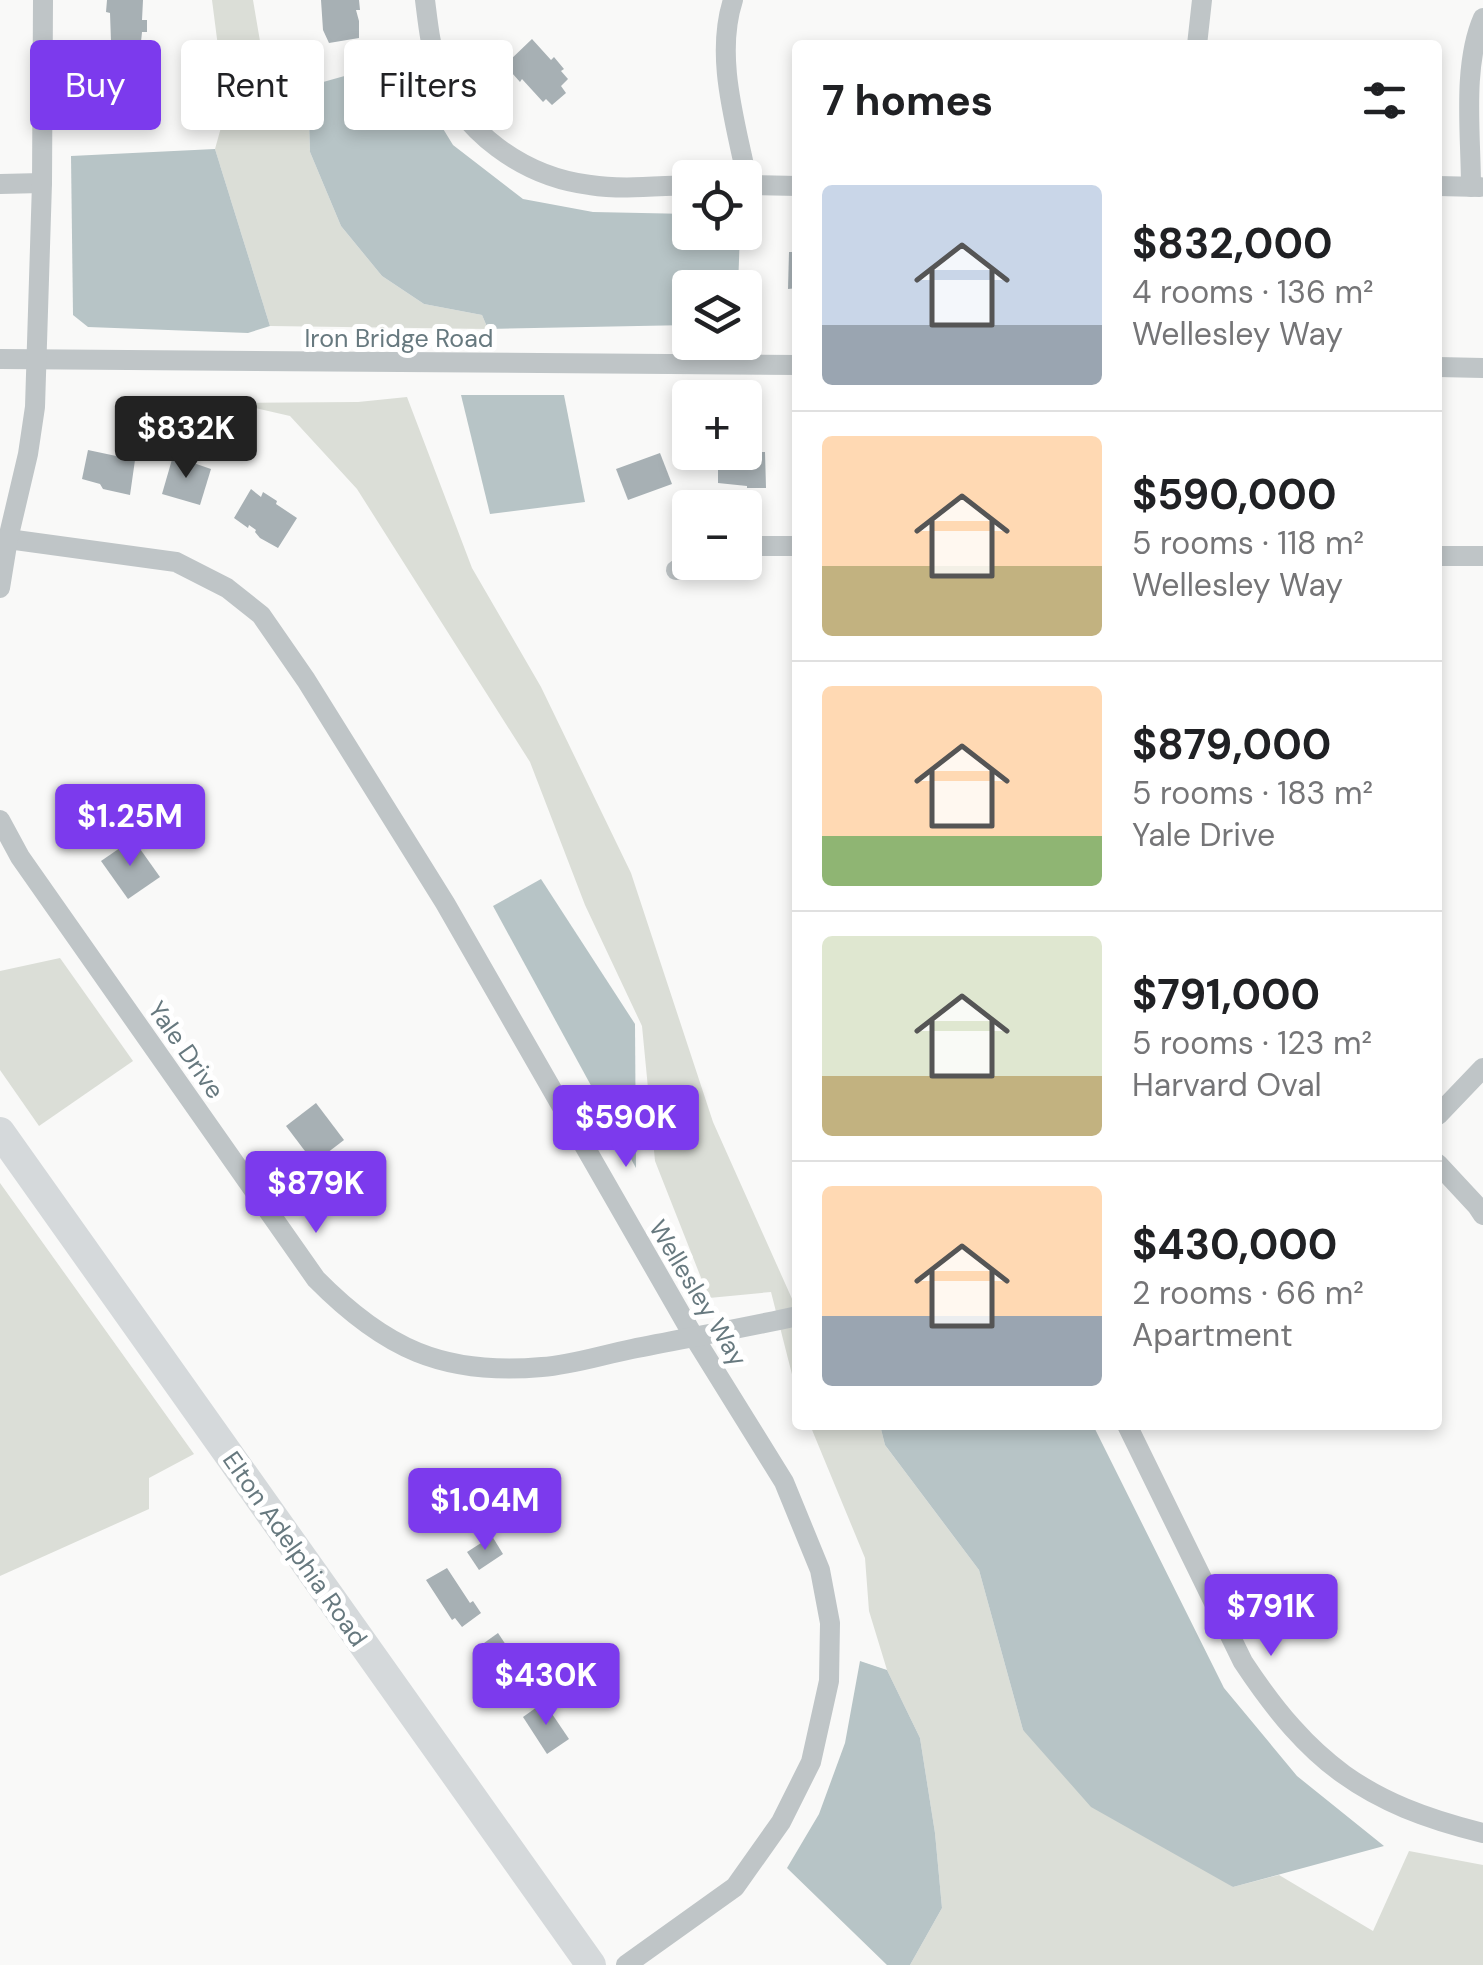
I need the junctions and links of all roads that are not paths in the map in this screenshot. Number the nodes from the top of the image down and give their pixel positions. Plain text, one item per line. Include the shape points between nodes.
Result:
1 (43, 0) edge
2 (425, 0) edge
3 (734, 0) edge
4 (1202, 0) edge
5 (1483, 18) edge
6 (1198, 40) edge
7 (742, 160) edge
8 (42, 183) junction
9 (0, 184) edge
10 (762, 185) edge
11 (672, 186) edge
12 (792, 186) edge
13 (1442, 186) edge
14 (1477, 186) edge
15 (0, 359) edge
16 (37, 361) junction
17 (792, 364) edge
18 (1442, 368) edge
19 (1483, 368) edge
20 (8, 539) junction
21 (762, 546) edge
22 (792, 546) edge
23 (1442, 556) edge
24 (1483, 556) edge
25 (0, 588) edge
26 (0, 820) edge
27 (1483, 1068) edge
28 (1442, 1111) edge
29 (0, 1132) edge
30 (1442, 1168) edge
31 (1483, 1215) edge
32 (792, 1317) edge
33 (694, 1336) junction
34 (1129, 1430) edge
35 (1483, 1833) edge
36 (591, 1965) edge
37 (626, 1965) edge

1 - 8 street
2 - 11 street via 438,70 490,142 540,172 590,185
3 - 7 street via 726,46
4 - 6 street
5 - 14 street via 1471,74
8 - 9 street
8 - 16 street
10 - 12 street
13 - 14 street
15 - 16 street, Iron Bridge Road
16 - 17 street, Iron Bridge Road
16 - 20 street via 28,454
18 - 19 street
20 - 25 street
20 - 33 street, Wellesley Way via 176,562 262,615 444,903
21 - 22 street
23 - 24 street
26 - 33 street, Yale Drive via 316,1279 383,1337 451,1364 496,1369 545,1367
27 - 28 street
29 - 36 main road, Elton Adelphia Road
30 - 31 street
32 - 33 street, Yale Drive
33 - 37 street, Wellesley Way via 784,1482 820,1570 830,1622 828,1681 811,1762 770,1838 734,1887
34 - 35 street via 1243,1662 1292,1729 1348,1779 1384,1800

